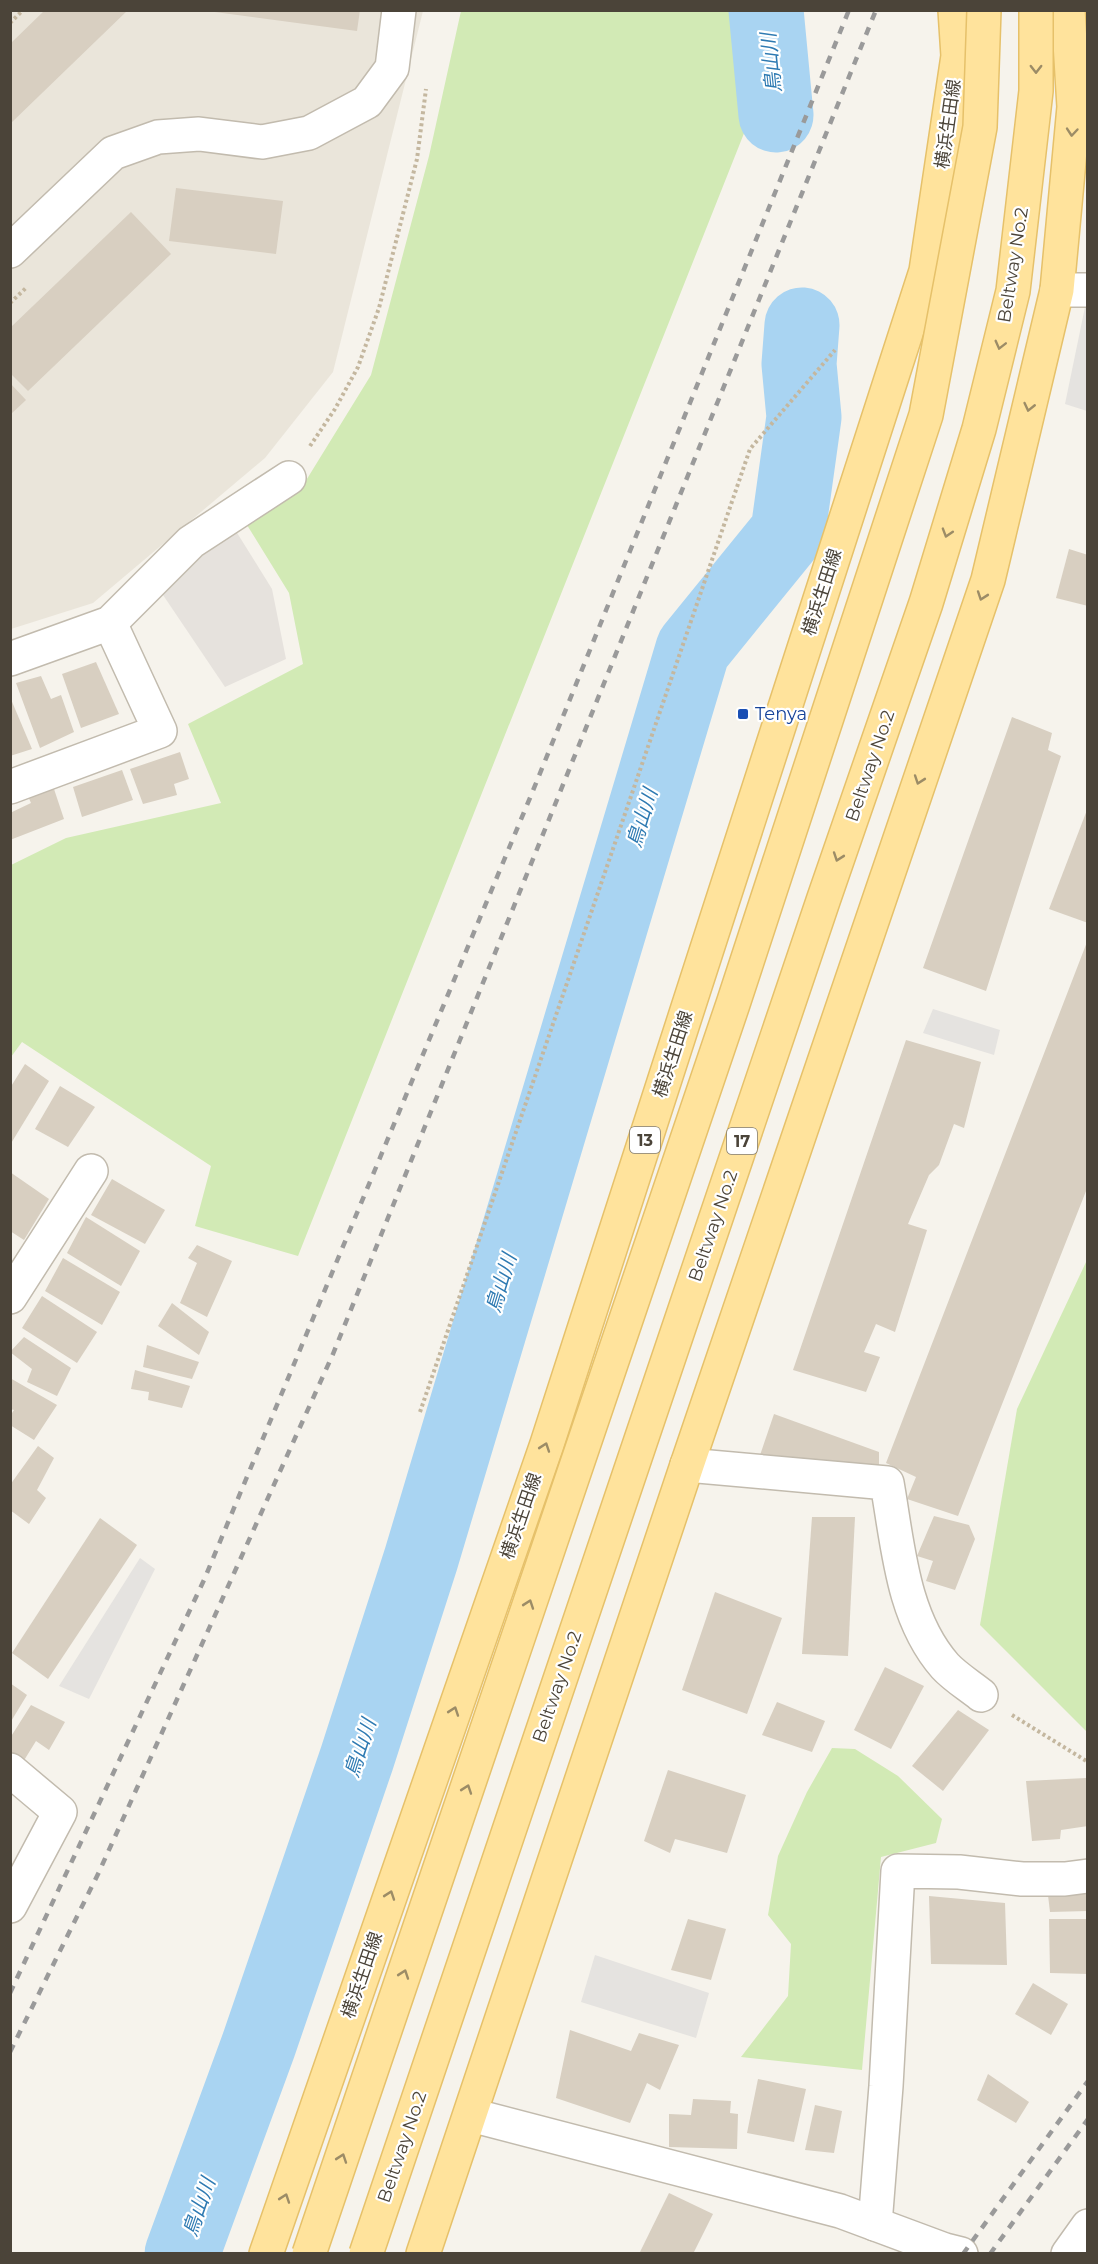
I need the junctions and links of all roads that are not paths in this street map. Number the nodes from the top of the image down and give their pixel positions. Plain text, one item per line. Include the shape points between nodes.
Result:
1 (399, 10) edge
2 (955, 10) edge
3 (984, 10) edge
4 (1036, 10) edge
5 (1068, 10) edge
6 (10, 251) edge
7 (1072, 290) edge
8 (289, 478) road end
9 (110, 623) junction
10 (10, 660) edge
11 (10, 787) edge
12 (91, 1171) dead end
13 (10, 1297) edge
14 (687, 1465) junction
15 (981, 1695) road end
16 (10, 1770) edge
17 (1088, 1876) edge
18 (10, 1906) edge
19 (471, 2115) junction
20 (875, 2224) junction
21 (1088, 2226) edge
22 (266, 2253) edge
23 (309, 2253) edge
24 (366, 2253) edge
25 (423, 2253) edge
26 (961, 2253) edge
27 (1068, 2253) edge

1 - 6 street via 392,68 367,102 309,133 262,142 199,134 158,137 113,153
22 -> 2 main road, 横浜生田線 / 13 via 547,1444 926,271 958,56
23 -> 3 main road, bridge via 729,1016 926,416 980,127
4 -> 24 main road, Beltway No.2 / 17, bridge via 1036,91 1013,291 979,429 926,603
5 -> 7 main road via 1074,106
7 -> 14 main road via 988,580
8 - 9 street via 191,542
9 - 10 street
9 - 11 street via 160,731
12 - 13 street
14 - 15 street via 887,1483 904,1580 917,1624 945,1667
14 - 19 main road
16 - 18 street via 60,1812
17 - 20 street via 1022,1879 897,1871
19 - 20 street via 840,2211
19 - 25 main road
20 - 26 street
21 - 27 street

